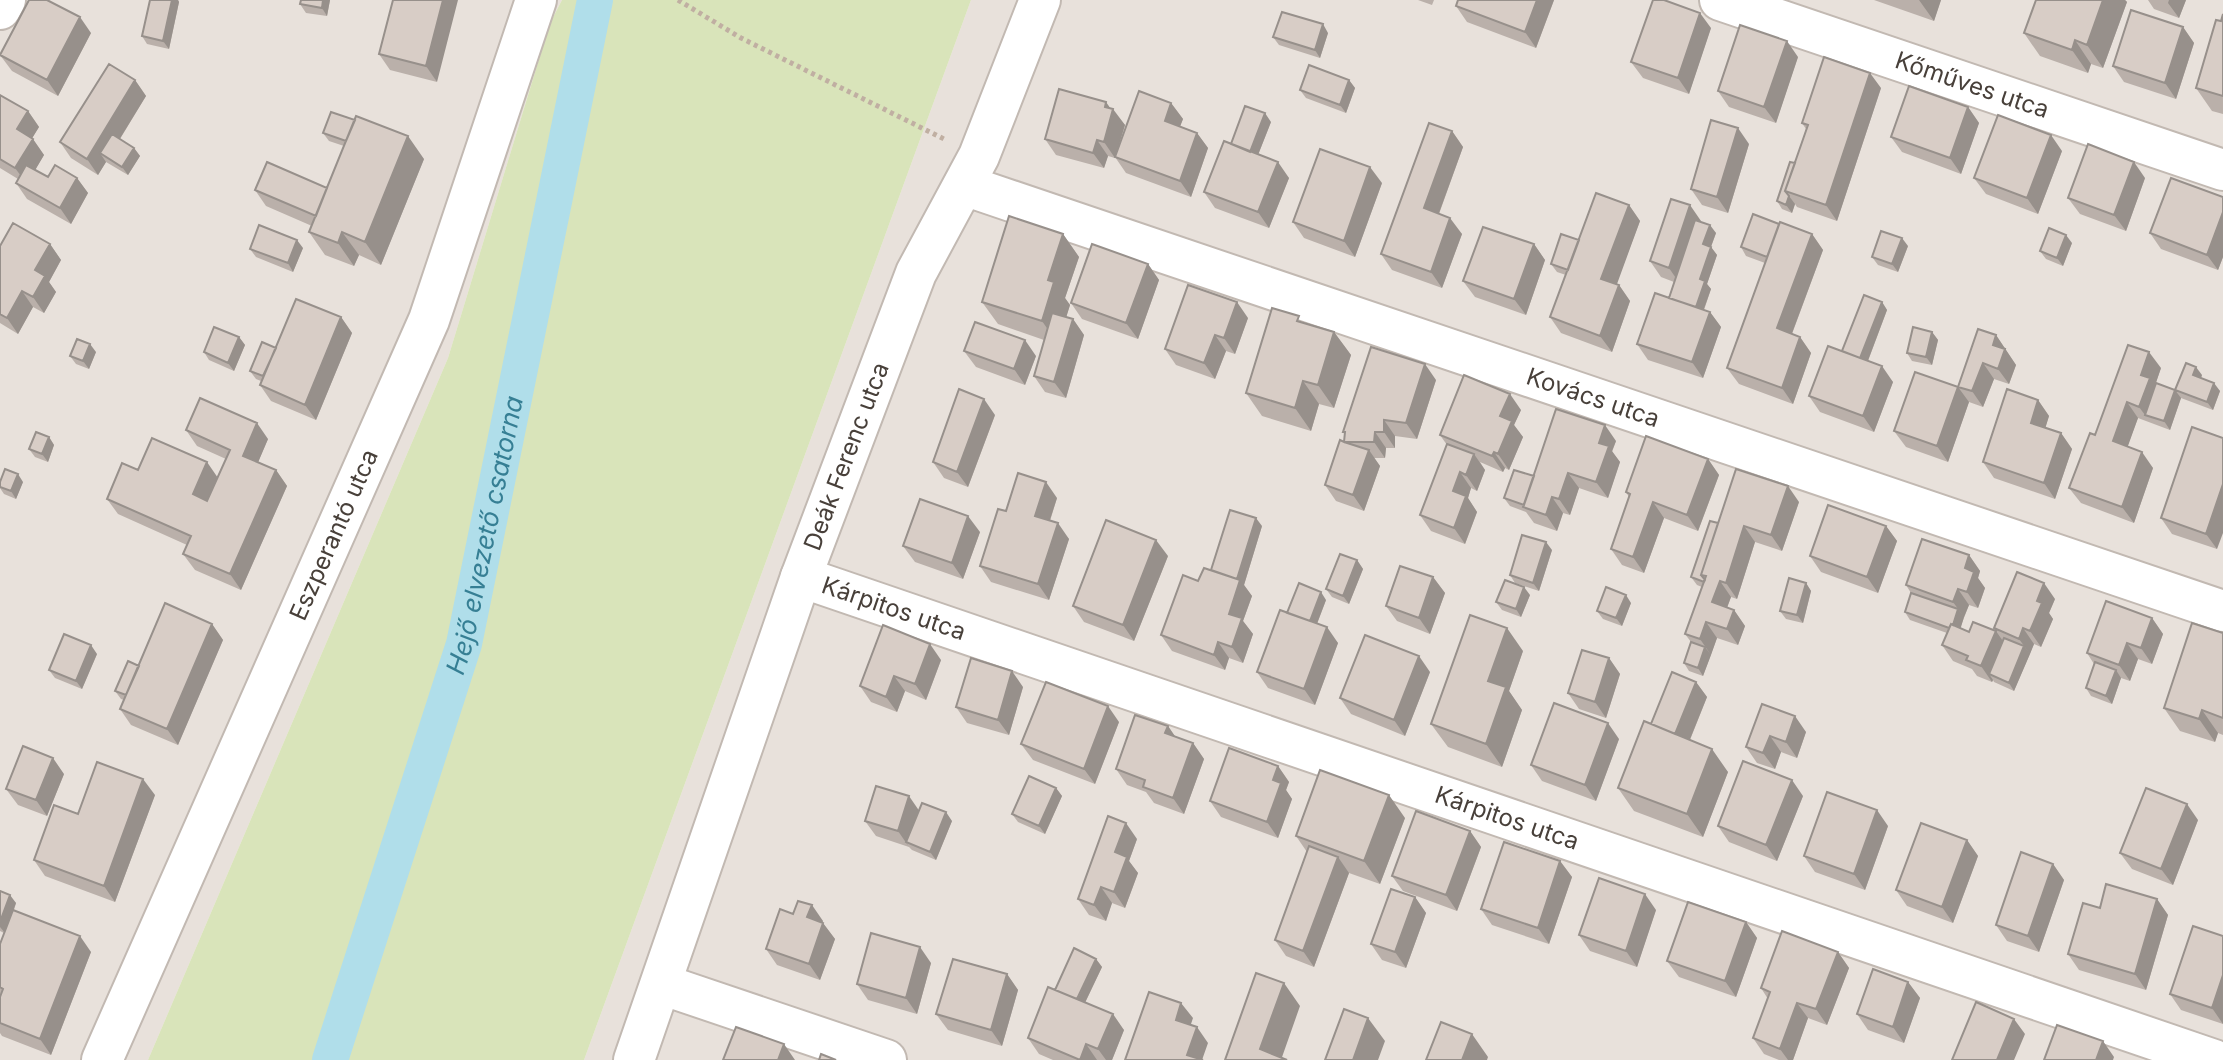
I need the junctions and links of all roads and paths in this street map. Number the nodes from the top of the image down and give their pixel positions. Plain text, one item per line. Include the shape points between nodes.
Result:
1 (5, 0) edge
2 (536, 0) edge
3 (678, 0) edge
4 (1040, 0) edge
5 (1720, 0) edge
6 (0, 9) edge
7 (972, 170) junction
8 (2223, 170) edge
9 (801, 577) junction
10 (2223, 611) edge
11 (661, 984) junction
12 (102, 1060) edge
13 (634, 1060) edge
14 (886, 1060) edge
15 (2214, 1060) edge

1 - 6 street
2 - 12 street, Eszperantó utca via 429,320
3 - 7 path
4 - 7 street, Deák Ferenc utca
5 - 8 street, Kőműves utca
7 - 9 street, Deák Ferenc utca via 916,273
7 - 10 street, Kovács utca
9 - 11 street, Deák Ferenc utca
9 - 15 street, Kárpitos utca
11 - 13 street, Deák Ferenc utca
11 - 14 street

